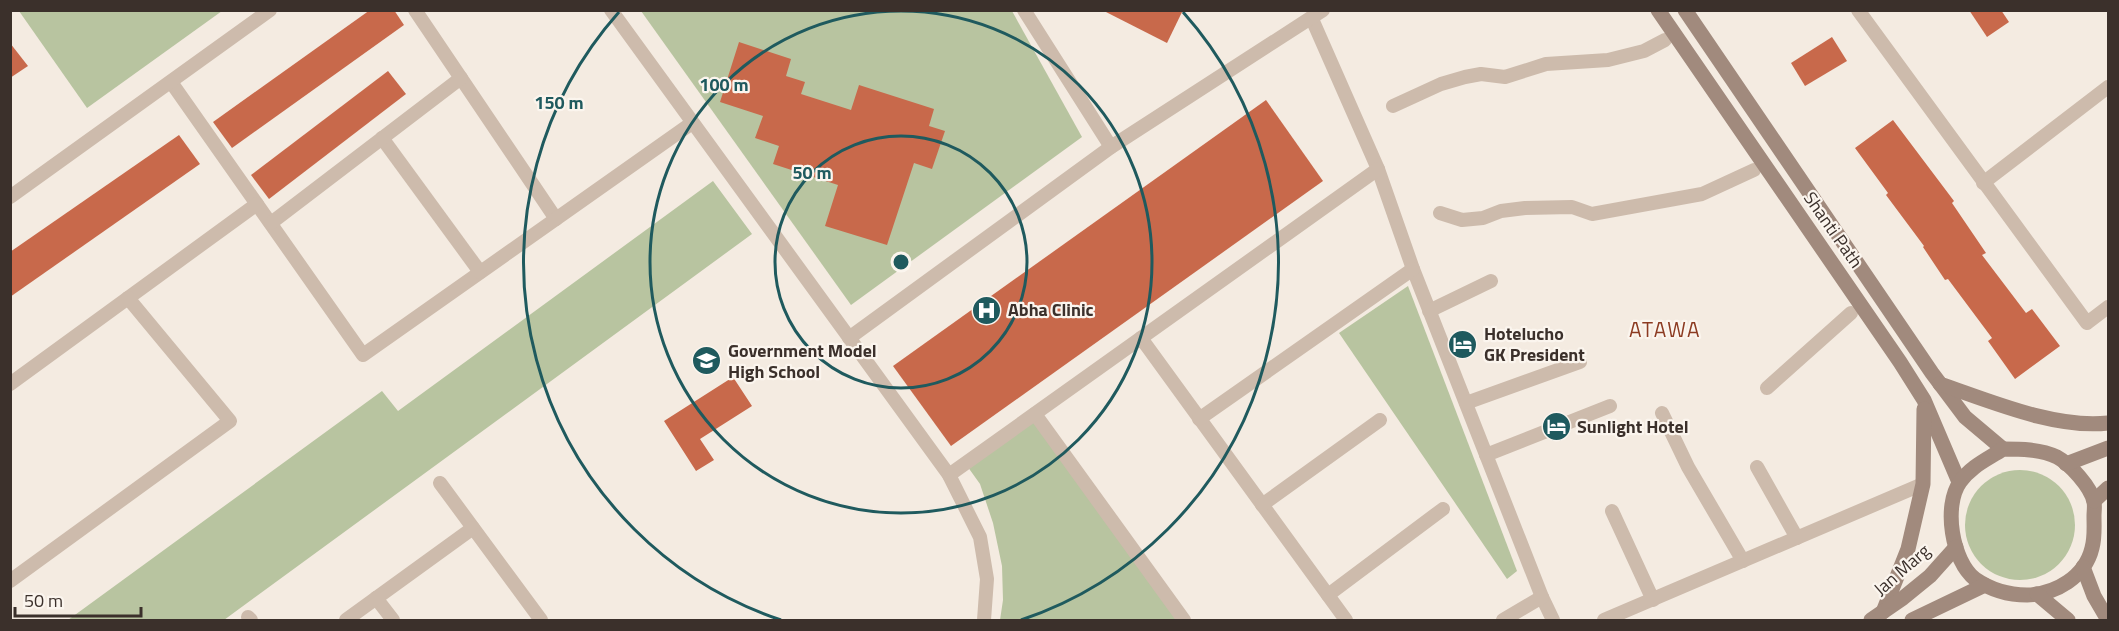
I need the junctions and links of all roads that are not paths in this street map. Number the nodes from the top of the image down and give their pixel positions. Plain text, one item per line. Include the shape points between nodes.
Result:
1 (270, 10) edge
2 (415, 10) edge
3 (611, 10) edge
4 (1024, 10) edge
5 (1658, 10) edge
6 (1685, 10) edge
7 (1858, 10) edge
8 (1318, 15) edge
9 (1665, 40) dead end
10 (460, 78) junction
11 (171, 82) junction
12 (2109, 87) edge
13 (1393, 106) dead end
14 (692, 123) junction
15 (382, 138) junction
16 (1111, 147) junction
17 (1378, 169) junction
18 (1754, 170) dead end
19 (1983, 183) junction
20 (10, 197) edge
21 (257, 204) junction
22 (1440, 213) dead end
23 (556, 219) junction
24 (271, 223) junction
25 (1413, 269) junction
26 (480, 272) junction
27 (1491, 281) dead end
28 (128, 298) junction
29 (2109, 308) edge
30 (1430, 310) junction
31 (1851, 313) dead end
32 (849, 338) junction
33 (1141, 338) junction
34 (1580, 362) dead end
35 (10, 384) edge
36 (1940, 384) junction
37 (1767, 388) dead end
38 (1924, 400) junction
39 (1466, 403) junction
40 (1610, 406) dead end
41 (1662, 413) dead end
42 (1035, 414) junction
43 (1199, 419) junction
44 (1380, 420) dead end
45 (2109, 423) edge
46 (2109, 448) edge
47 (2003, 449) junction
48 (1486, 455) junction
49 (2066, 464) junction
50 (1757, 466) dead end
51 (949, 475) junction
52 (1959, 482) junction
53 (440, 483) dead end
54 (1923, 484) junction
55 (2109, 488) edge
56 (2094, 501) junction
57 (1262, 505) junction
58 (1443, 508) dead end
59 (1612, 511) dead end
60 (473, 528) junction
61 (1797, 538) junction
62 (1956, 547) junction
63 (1743, 561) junction
64 (2083, 567) junction
65 (10, 581) edge
66 (1985, 585) junction
67 (2037, 594) junction
68 (1328, 595) junction
69 (1542, 597) junction
70 (376, 598) junction
71 (1653, 600) junction
72 (1877, 616) edge
73 (346, 621) edge
74 (393, 621) edge
75 (541, 621) edge
76 (984, 621) edge
77 (1184, 621) edge
78 (1346, 621) edge
79 (1503, 621) edge
80 (1553, 621) edge
81 (1604, 621) edge
82 (1912, 621) edge
83 (2068, 621) edge
84 (2108, 621) edge

1 - 11 street
2 - 10 street
3 - 14 street
4 - 16 street
5 - 38 main road, Shanti Path
6 - 36 main road, Shanti Path
7 - 19 street
8 - 16 street
8 - 17 street
9 - 13 street via 1644,51 1608,60 1546,64 1505,77 1465,77
10 - 15 street
10 - 23 street
11 - 20 street
11 - 21 street
12 - 19 street
14 - 23 street
14 - 32 street
15 - 24 street
15 - 26 street
16 - 32 street
17 - 25 street
17 - 33 street
18 - 22 street via 1702,194 1592,214 1572,207 1525,208 1462,220
19 - 29 street via 2087,323
21 - 24 street
21 - 28 street
23 - 26 street
24 - 26 street via 363,355
25 - 30 street
25 - 43 street
27 - 30 street
28 - 35 street
28 - 65 street via 230,421
30 - 39 street
31 - 37 street
32 - 51 street
33 - 42 street
33 - 43 street
34 - 39 street
36 - 45 main road via 2036,416 2094,425
36 - 47 main road, Shanti Path via 1965,417
38 - 52 main road, Shanti Path
38 - 54 main road
39 - 48 street
40 - 48 street
41 - 63 street via 1688,467
42 - 51 street
42 - 77 street
43 - 57 street
44 - 57 street
46 - 49 main road
47 - 49 main road via 2030,450
47 - 52 main road via 1967,472
48 - 69 street
49 - 56 main road via 2083,481
50 - 61 street
51 - 76 street via 980,537 987,579
52 - 62 main road via 1951,510
53 - 60 street
54 - 61 street
54 - 72 main road via 1908,549
55 - 56 main road
56 - 64 main road via 2092,549
57 - 68 street
58 - 68 street
59 - 71 street
60 - 70 street
60 - 75 street
61 - 63 street
62 - 66 main road via 1970,574
62 - 72 main road, Jan Marg via 1930,576
63 - 71 street
64 - 67 main road via 2060,588
64 - 84 main road
66 - 67 main road via 2010,595
66 - 82 main road
67 - 83 main road
68 - 78 street
69 - 79 street
69 - 80 street
70 - 73 street
70 - 74 street
71 - 81 street

